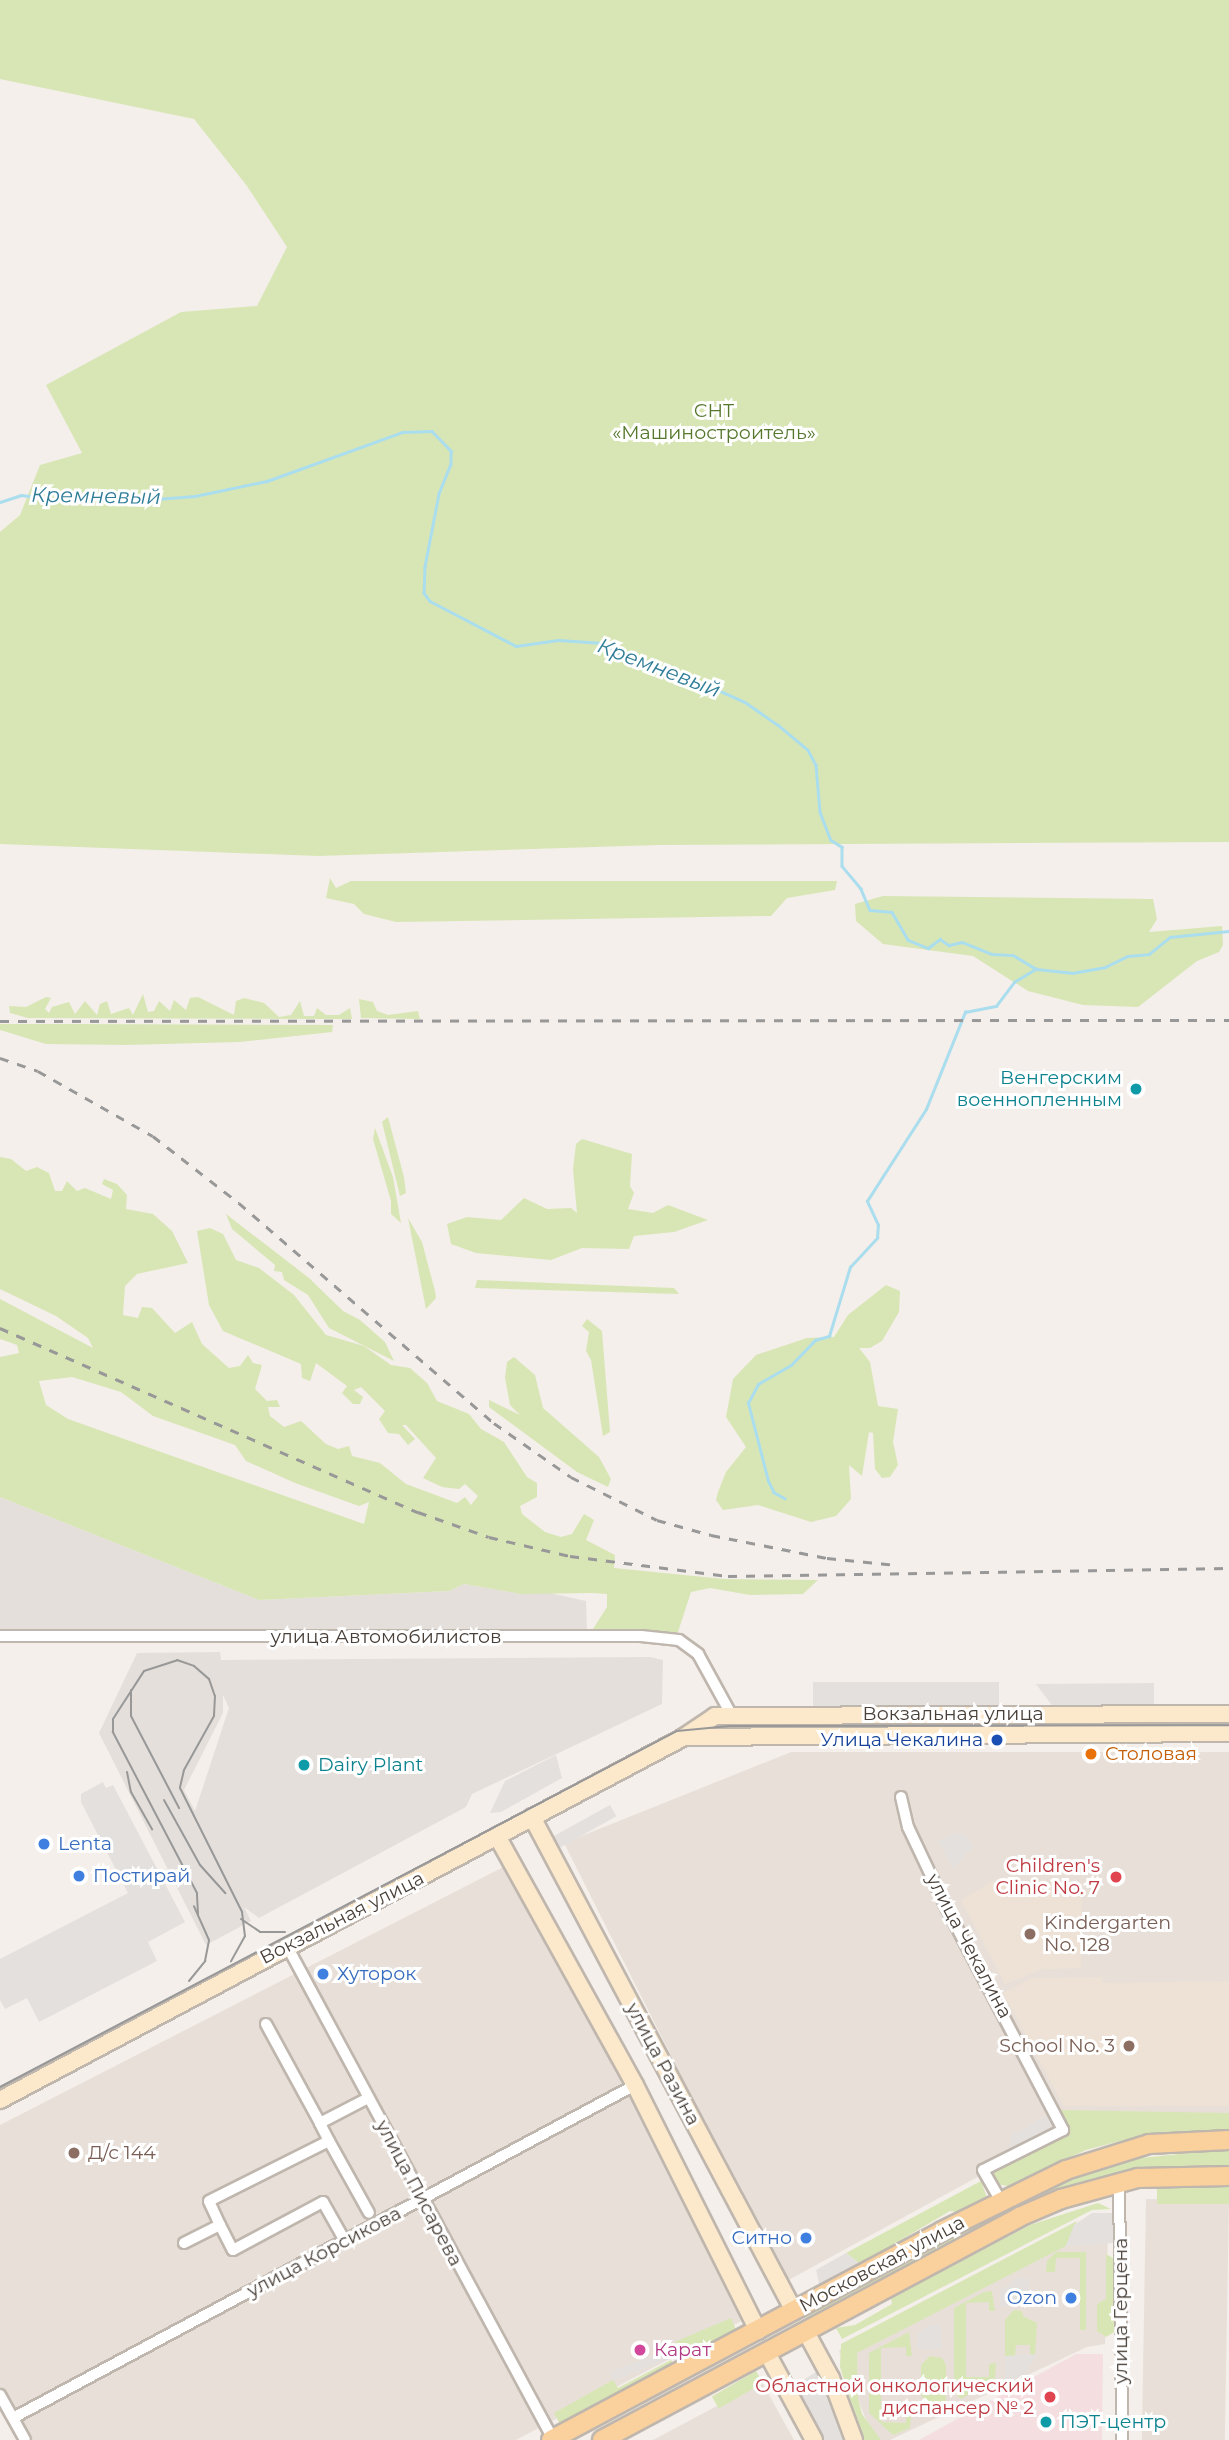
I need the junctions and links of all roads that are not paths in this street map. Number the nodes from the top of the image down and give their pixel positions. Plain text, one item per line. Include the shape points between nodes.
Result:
1 (0, 1636) edge
2 (731, 1714) junction
3 (1229, 1714) edge
4 (1229, 1733) edge
5 (684, 1737) junction
6 (901, 1797) dead end
7 (533, 1817) junction
8 (497, 1836) junction
9 (286, 1946) junction
10 (266, 2024) dead end
11 (635, 2085) junction
12 (368, 2098) junction
13 (0, 2100) edge
14 (320, 2123) junction
15 (1229, 2140) edge
16 (329, 2141) junction
17 (1229, 2176) edge
18 (1119, 2181) junction
19 (423, 2200) junction
20 (1001, 2201) junction
21 (369, 2213) dead end
22 (220, 2225) junction
23 (345, 2241) junction
24 (184, 2243) dead end
25 (794, 2311) junction
26 (758, 2331) junction
27 (806, 2332) junction
28 (767, 2353) junction
29 (0, 2395) edge
30 (13, 2418) junction
31 (25, 2440) edge
32 (552, 2440) edge
33 (602, 2440) edge
34 (814, 2440) edge
35 (854, 2440) edge
36 (1122, 2440) edge

1 - 2 street, улица Автомобилистов via 653,1637 678,1640 698,1654
2 - 3 main road, Вокзальная улица
2 - 5 main road, Вокзальная улица via 706,1719
4 - 5 main road, Вокзальная улица
5 - 7 main road, Вокзальная улица
6 - 20 street, улица Чекалина via 908,1827 946,1907 1063,2130 984,2170
7 - 8 main road, Вокзальная улица
7 - 25 main road, улица Разина
8 - 9 main road, Вокзальная улица
8 - 11 main road, улица Разина
9 - 12 street, улица Писарева
9 - 13 main road, Вокзальная улица
10 - 14 street
11 - 19 street, улица Корсикова
11 - 26 main road, улица Разина
12 - 14 street
12 - 19 street, улица Писарева
14 - 16 street
15 - 20 main road, Московская улица via 1174,2141 1123,2150
16 - 21 street
16 - 22 street via 209,2201
17 - 18 main road, Московская улица
18 - 27 main road, Московская улица via 1019,2217
18 - 36 street, улица Герцена
19 - 23 street, улица Корсикова
19 - 32 street, улица Писарева
20 - 25 main road, Московская улица
22 - 23 street via 233,2250 323,2202
22 - 24 street
23 - 30 street, улица Корсикова
25 - 26 main road, Московская улица
25 - 27 main road
26 - 28 main road
26 - 32 main road, Московская улица
27 - 28 main road, Московская улица
27 - 35 main road via 831,2378
28 - 33 main road, Московская улица
28 - 34 main road
29 - 30 street
30 - 31 street

